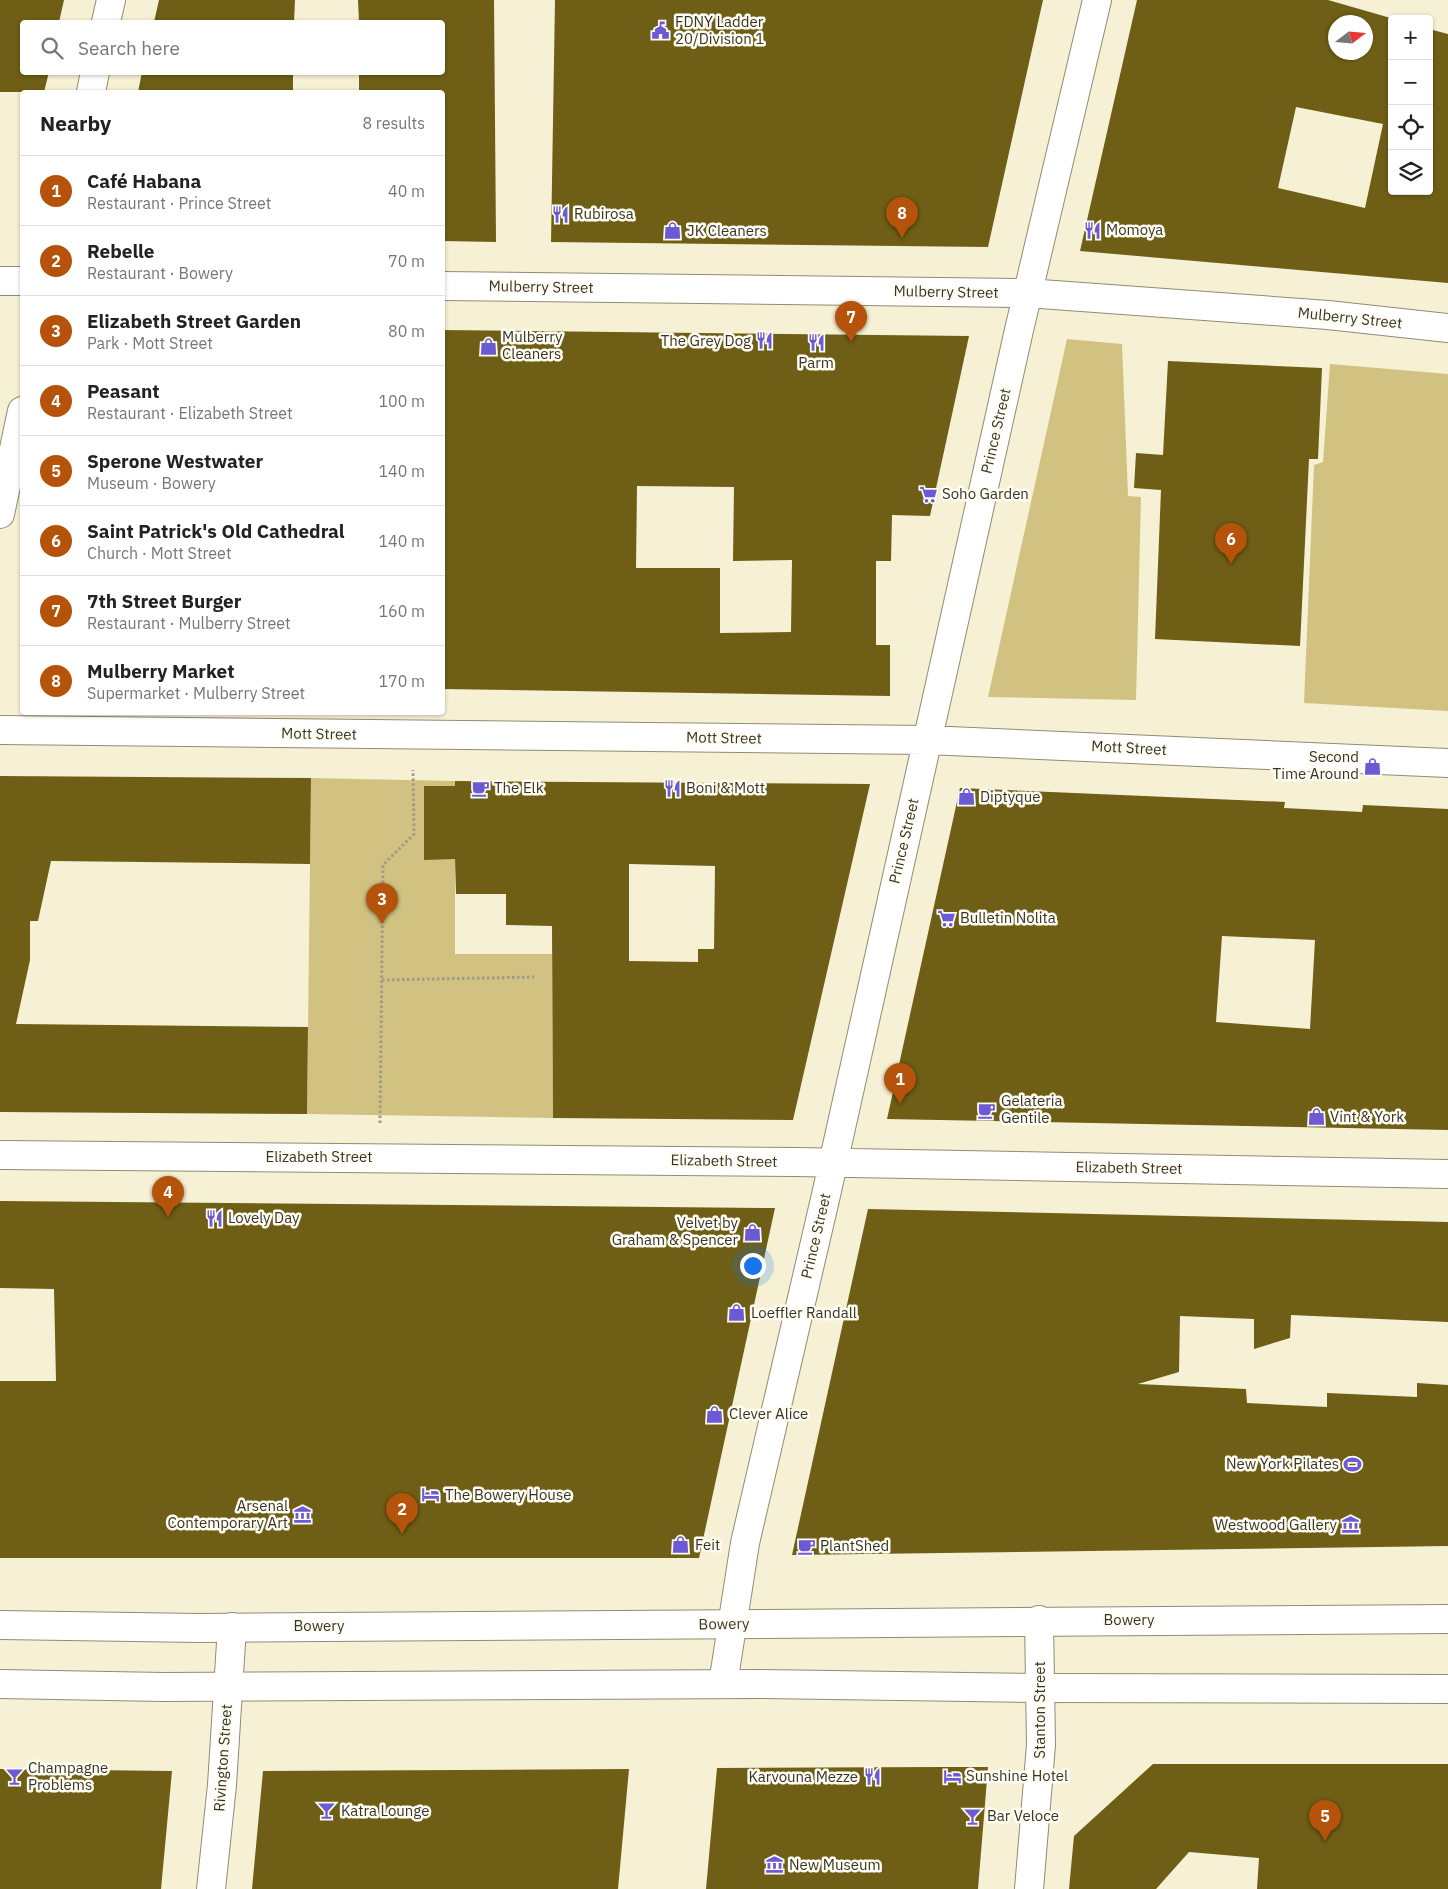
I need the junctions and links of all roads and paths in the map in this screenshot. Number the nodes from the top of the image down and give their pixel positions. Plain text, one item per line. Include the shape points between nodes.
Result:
1 (110, 0) edge
2 (1097, 0) edge
3 (106, 20) edge
4 (94, 75) edge
5 (91, 90) edge
6 (0, 281) edge
7 (20, 281) edge
8 (445, 286) edge
9 (1027, 293) junction
10 (1448, 328) edge
11 (20, 420) edge
12 (0, 514) edge
13 (0, 730) edge
14 (927, 740) junction
15 (1448, 763) edge
16 (413, 770) dead end
17 (534, 977) dead end
18 (382, 980) junction
19 (380, 1126) dead end
20 (0, 1155) edge
21 (833, 1162) junction
22 (1448, 1174) edge
23 (1448, 1618) edge
24 (1038, 1620) junction
25 (732, 1624) junction
26 (0, 1625) edge
27 (232, 1626) junction
28 (0, 1684) edge
29 (723, 1684) junction
30 (228, 1686) junction
31 (1041, 1688) junction
32 (1448, 1689) edge
33 (211, 1889) edge
34 (1029, 1889) edge

1 - 3 street
2 - 9 street, Prince Street
4 - 5 street
6 - 7 street
8 - 9 street, Mulberry Street
9 - 10 street, Mulberry Street via 1328,315
9 - 14 street, Prince Street
11 - 12 street
13 - 14 street, Mott Street
14 - 15 street, Mott Street
14 - 21 street, Prince Street
16 - 18 path via 414,834 383,865
17 - 18 path
18 - 19 path
20 - 21 street, Elizabeth Street
21 - 22 street, Elizabeth Street
21 - 25 street, Prince Street via 746,1543
23 - 24 street, Bowery
24 - 25 street, Bowery
24 - 31 street, Stanton Street
25 - 27 street, Bowery
25 - 29 street, Prince Street
26 - 27 street, Bowery
27 - 30 street, Rivington Street
28 - 30 street
29 - 30 street
29 - 31 street
30 - 33 street, Rivington Street
31 - 32 street
31 - 34 street, Stanton Street via 1041,1745

